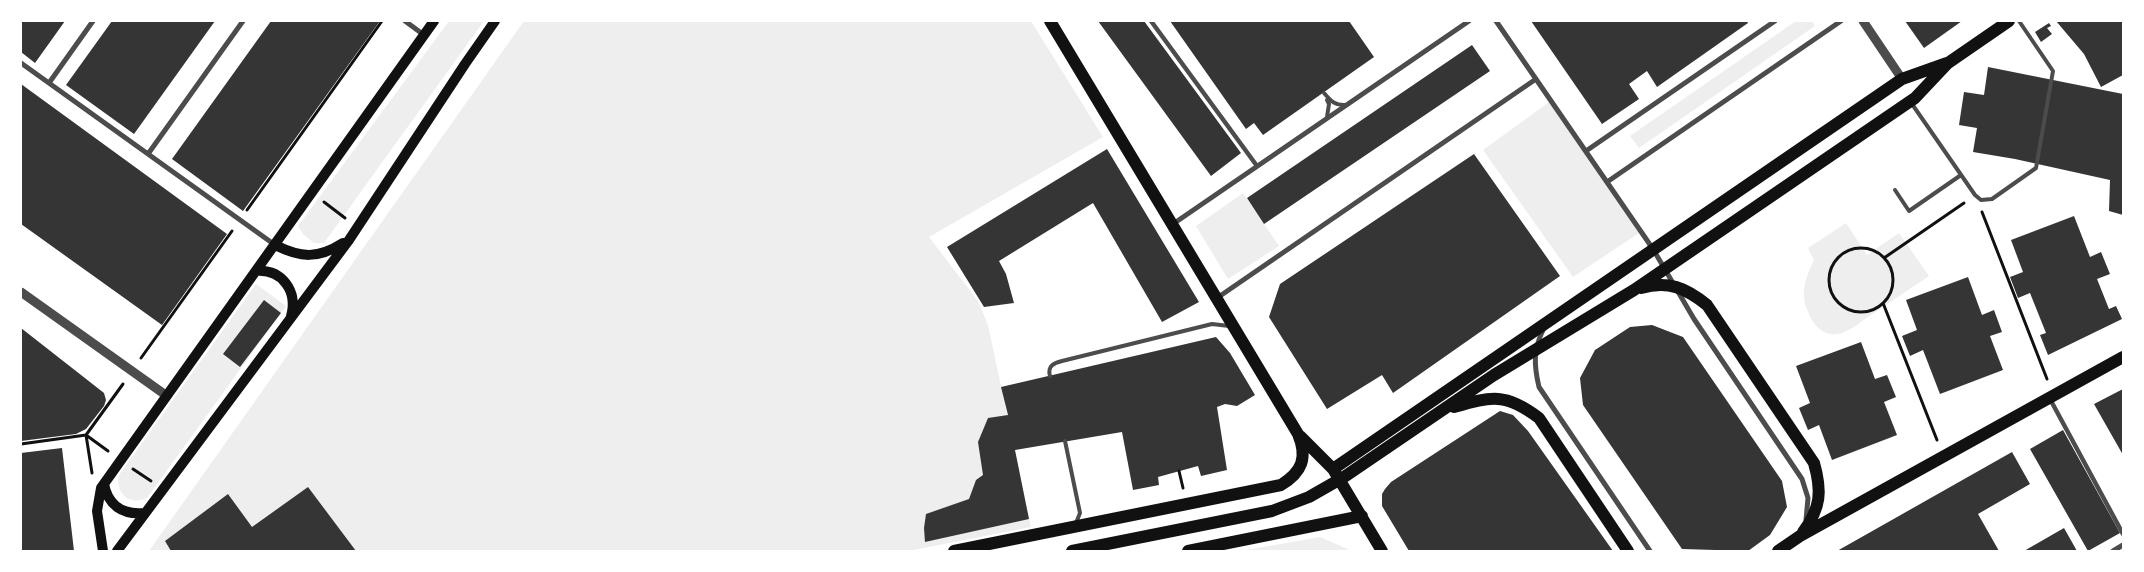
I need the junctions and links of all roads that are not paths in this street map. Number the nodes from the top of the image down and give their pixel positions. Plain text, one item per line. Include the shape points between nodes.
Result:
1 (93, 21) edge
2 (243, 21) edge
3 (405, 21) edge
4 (434, 21) edge
5 (495, 21) edge
6 (1050, 21) edge
7 (1152, 21) edge
8 (1469, 21) edge
9 (1496, 21) edge
10 (1774, 21) edge
11 (1841, 21) edge
12 (1863, 21) edge
13 (2009, 21) edge
14 (2019, 21) edge
15 (424, 35) junction
16 (21, 63) edge
17 (1948, 63) junction
18 (1536, 79) junction
19 (1902, 79) junction
20 (49, 83) junction
21 (1910, 101) junction
22 (1347, 105) junction
23 (1326, 119) junction
24 (1586, 151) junction
25 (148, 154) junction
26 (1257, 166) junction
27 (1961, 175) junction
28 (1607, 182) junction
29 (1895, 190) dead end
30 (1172, 225) junction
31 (349, 240) junction
32 (275, 244) junction
33 (1653, 250) junction
34 (256, 270) junction
35 (1634, 290) junction
36 (21, 292) edge
37 (1217, 298) junction
38 (1224, 311) junction
39 (290, 318) junction
40 (1212, 324) junction
41 (1546, 324) junction
42 (1234, 328) junction
43 (2123, 357) edge
44 (1050, 376) dead end
45 (167, 396) junction
46 (2052, 397) junction
47 (1444, 409) junction
48 (1298, 434) junction
49 (1064, 441) dead end
50 (1333, 469) junction
51 (104, 484) junction
52 (144, 513) junction
53 (1364, 521) junction
54 (1070, 528) junction
55 (2123, 534) edge
56 (1800, 536) junction
57 (2123, 545) edge
58 (103, 551) edge
59 (117, 551) edge
60 (954, 551) edge
61 (1072, 551) edge
62 (1188, 551) edge
63 (1382, 551) edge
64 (1628, 551) edge
65 (1650, 551) edge
66 (1778, 551) edge
67 (2113, 551) edge

1 - 20 street
2 - 25 street
3 - 15 street
4 - 15 main road
5 - 31 main road
6 - 30 main road
7 - 26 street
8 - 22 street
9 - 18 street
10 - 24 street
11 - 28 street
12 - 19 street
13 - 17 main road
14 - 27 lane via 2053,71 2036,168 1988,200 1981,200 1975,195
15 - 32 main road
16 - 20 street
17 - 19 main road
17 - 21 main road
18 - 24 street
18 - 37 street
19 - 33 main road
20 - 25 street
21 - 27 lane
21 - 35 main road
22 - 23 street
22 - 23 lane via 1331,102 1324,92 1329,104
23 - 26 street
24 - 28 street
25 - 32 street
26 - 30 street
27 - 29 lane via 1909,211
28 - 33 street
30 - 37 main road
31 - 32 main road via 330,251 311,256 292,253
31 - 39 main road
32 - 34 main road
33 - 41 main road
33 - 56 street via 1694,319 1802,478 1808,498 1807,518
34 - 39 main road via 275,273 284,279 293,298
34 - 45 main road
35 - 47 main road
35 - 56 main road via 1653,285 1673,286 1691,292 1707,305 1814,463 1819,482 1819,502 1812,521
36 - 45 street
37 - 38 main road
38 - 40 lane via 1221,318
38 - 42 main road
39 - 52 main road
40 - 42 lane
40 - 44 lane via 1055,363 1049,368
41 - 50 main road
41 - 65 street via 1536,343 1534,365 1539,387
42 - 48 main road
43 - 46 main road
45 - 51 main road
46 - 55 street
46 - 56 main road
47 - 61 main road via 1344,478 1309,497 1272,511
47 - 64 main road via 1484,398 1504,399 1523,406 1539,418
48 - 50 main road
48 - 54 main road via 1303,446 1299,470 1281,485
49 - 54 lane via 1080,513 1078,521
50 - 53 main road
51 - 52 main road via 106,495 122,511
51 - 58 main road via 97,511
52 - 59 main road
53 - 62 main road
53 - 63 main road
54 - 60 main road
56 - 66 main road
57 - 67 street

